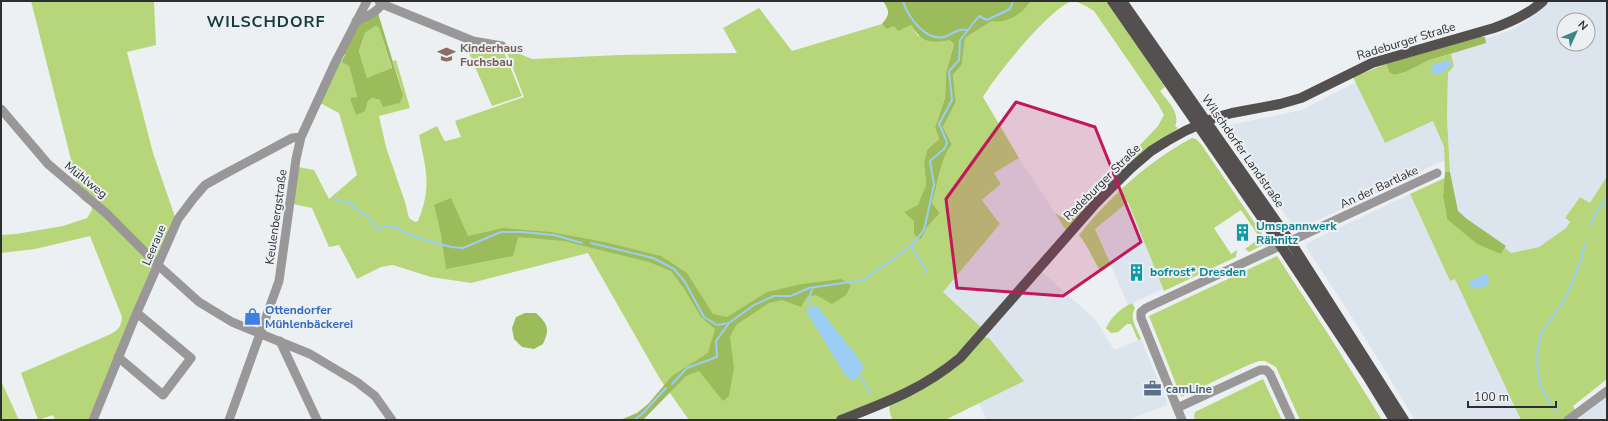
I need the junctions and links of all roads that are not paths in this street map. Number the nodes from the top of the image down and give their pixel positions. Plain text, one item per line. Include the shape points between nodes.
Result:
1 (367, 1) edge
2 (1112, 1) edge
3 (1122, 1) edge
4 (1543, 1) edge
5 (380, 2) edge
6 (356, 21) junction
7 (502, 46) dead end
8 (1185, 106) junction
9 (1, 109) edge
10 (1202, 123) junction
11 (1185, 131) junction
12 (301, 137) junction
13 (1437, 173) dead end
14 (1285, 243) junction
15 (158, 266) junction
16 (137, 313) junction
17 (260, 333) junction
18 (280, 341) junction
19 (118, 357) junction
20 (1607, 391) edge
21 (1177, 408) junction
22 (93, 420) edge
23 (229, 420) edge
24 (317, 420) edge
25 (392, 420) edge
26 (841, 420) edge
27 (1182, 420) edge
28 (1291, 420) edge
29 (1394, 420) edge
30 (1404, 420) edge
31 (1568, 420) edge

1 - 6 street, Keulenbergstraße
2 - 8 main road, Wilschdorfer Landstraße
3 - 10 main road, Wilschdorfer Landstraße
4 - 10 main road, Radeburger Straße via 1513,21 1372,63 1301,98 1232,113
5 - 6 street via 378,10
5 - 7 street via 473,41
6 - 12 street, Keulenbergstraße
8 - 10 main road, Wilschdorfer Landstraße
8 - 11 main road
9 - 15 street, Mühlweg via 48,164 107,214
10 - 11 main road, Radeburger Straße
10 - 14 main road, Wilschdorfer Landstraße
11 - 26 main road, Radeburger Straße via 1151,151 1118,180 974,343 954,362 904,395
12 - 15 street, Leeraue via 292,138 205,185 178,219
12 - 17 street, Keulenbergstraße via 279,281
13 - 14 street, An der Bartlake
14 - 21 street, An der Bartlake via 1141,312 1141,318
14 - 29 main road, Wilschdorfer Landstraße
14 - 30 main road, Wilschdorfer Landstraße
15 - 16 street, Leeraue
15 - 17 street, Mühlweg via 212,311
16 - 19 street, Leeraue
16 - 19 street via 191,358 163,395
17 - 18 street, Mühlweg
17 - 23 street, Keulenbergstraße
18 - 24 street
18 - 25 street, Mühlweg via 310,354 366,388 380,401
19 - 22 street, Leeraue
20 - 31 street
21 - 27 street
21 - 28 street via 1260,370 1266,370

